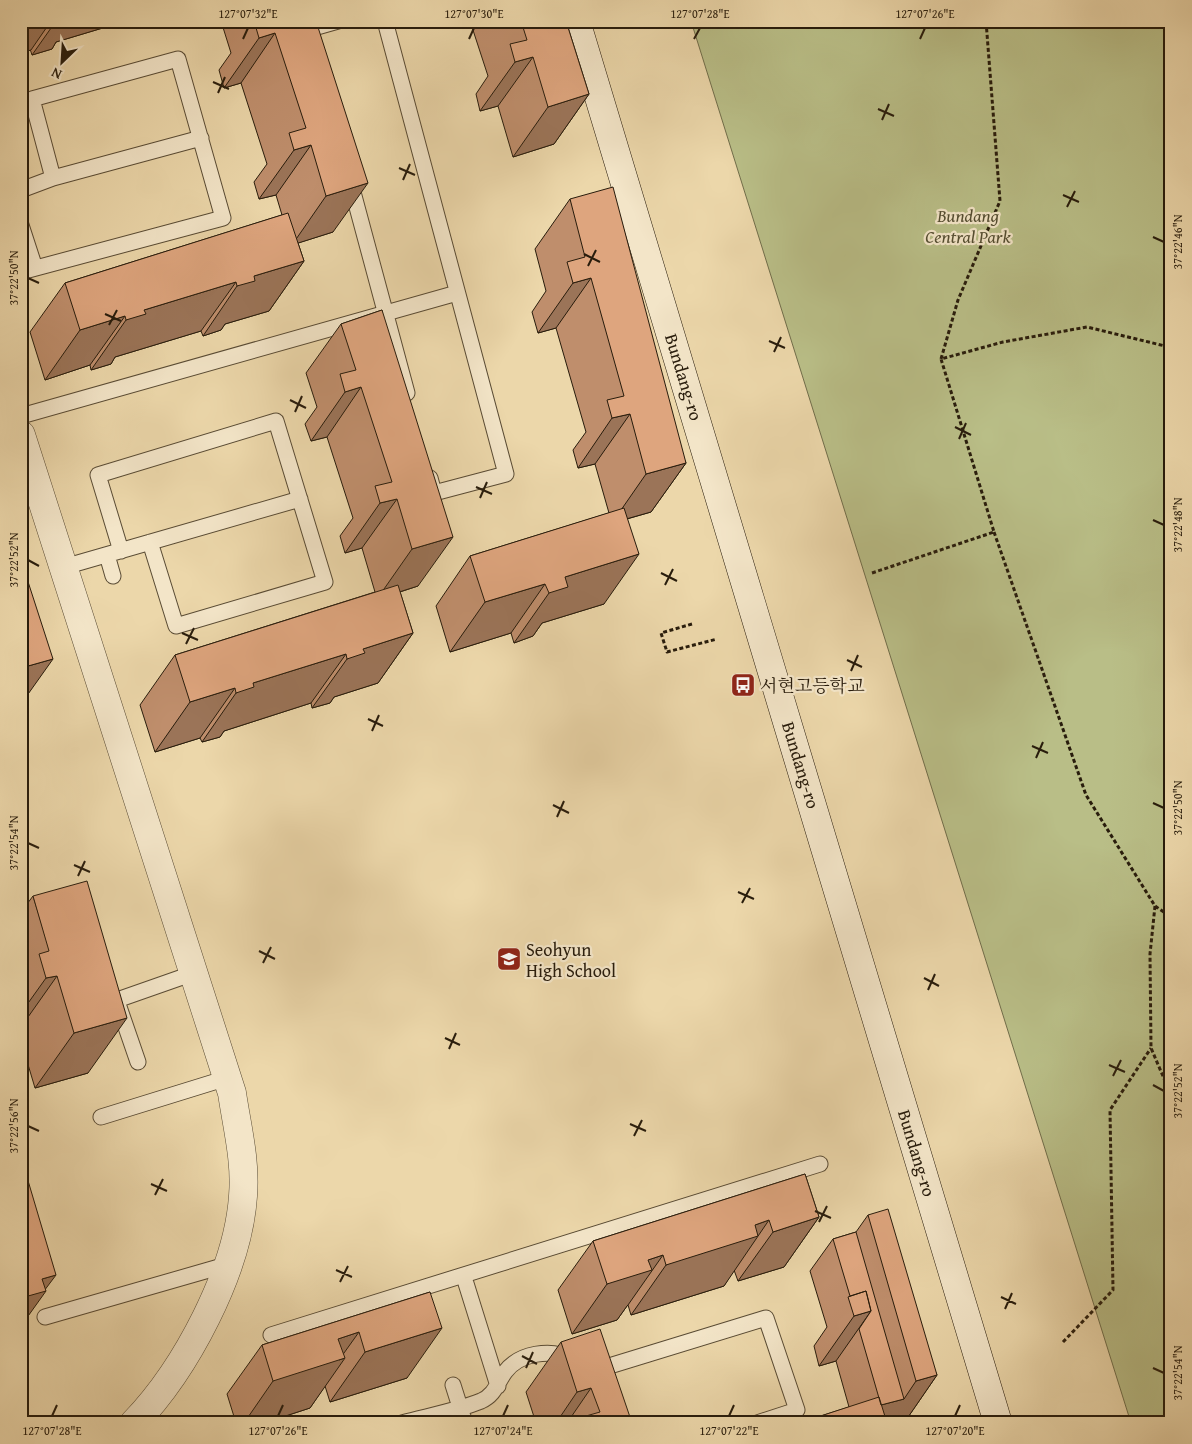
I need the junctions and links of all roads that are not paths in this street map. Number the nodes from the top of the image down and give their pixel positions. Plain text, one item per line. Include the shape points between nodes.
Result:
1 (338, 21) edge
2 (384, 21) edge
3 (576, 21) edge
4 (317, 57) edge
5 (201, 138) junction
6 (347, 171) edge
7 (53, 178) junction
8 (22, 189) edge
9 (21, 225) edge
10 (28, 270) edge
11 (457, 293) junction
12 (385, 313) junction
13 (411, 408) edge
14 (21, 416) edge
15 (21, 435) edge
16 (426, 464) edge
17 (300, 499) junction
18 (150, 542) junction
19 (114, 553) junction
20 (64, 567) junction
21 (113, 576) dead end
22 (194, 973) junction
23 (111, 983) edge
24 (117, 1000) junction
25 (138, 1062) dead end
26 (227, 1078) junction
27 (101, 1117) dead end
28 (820, 1164) dead end
29 (226, 1266) junction
30 (464, 1276) junction
31 (45, 1317) edge
32 (271, 1335) dead end
33 (453, 1385) dead end
34 (498, 1386) junction
35 (460, 1407) junction
36 (134, 1423) edge
37 (402, 1423) edge
38 (465, 1423) edge
39 (757, 1423) edge
40 (998, 1423) edge

1 - 4 lane via 310,29
2 - 11 lane
3 - 40 main road, Bundang-ro
5 - 7 lane
5 - 7 lane via 178,59 32,99
5 - 10 lane via 223,218
6 - 12 lane
7 - 8 lane
9 - 10 lane
11 - 12 lane
11 - 16 lane via 506,474 434,493
12 - 13 lane
12 - 14 lane
15 - 20 main road
17 - 18 lane
17 - 18 lane via 325,582 176,626
17 - 19 lane via 276,421 98,475
18 - 19 lane
19 - 20 lane
19 - 21 lane
20 - 22 main road
22 - 24 lane
22 - 26 main road
23 - 24 lane
24 - 25 lane
26 - 27 lane
26 - 29 main road via 244,1164 243,1197
28 - 30 lane
29 - 31 lane
29 - 36 main road via 195,1340 172,1377
30 - 32 lane
30 - 34 lane
33 - 35 lane
34 - 35 lane via 489,1396
34 - 39 lane via 504,1372 515,1361 542,1353 559,1352 574,1360 586,1378 766,1318 797,1410
35 - 37 lane
35 - 38 lane

